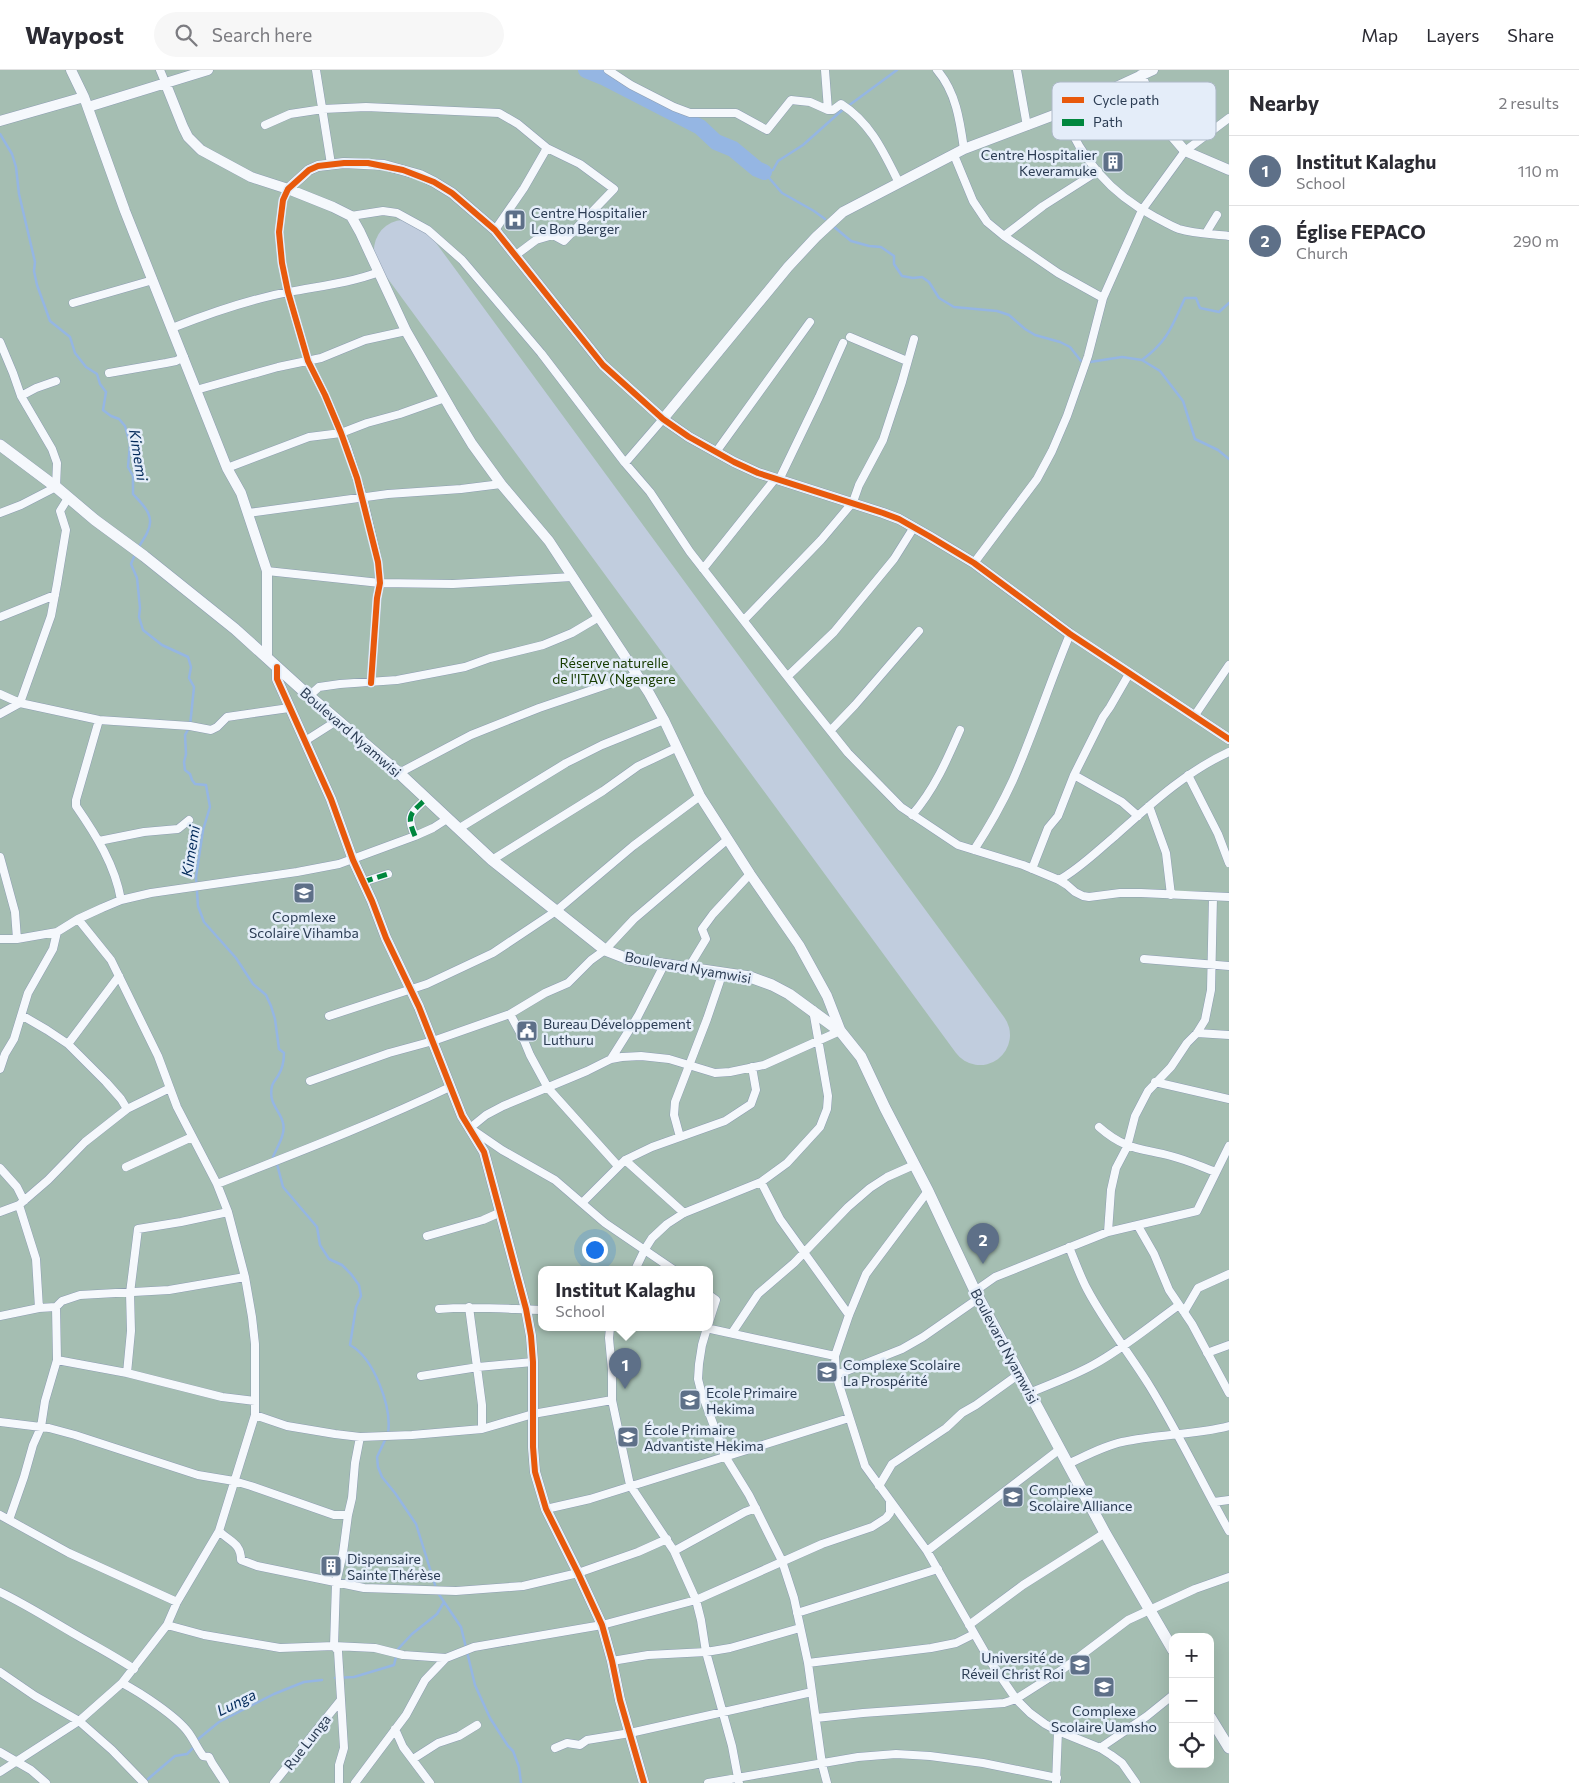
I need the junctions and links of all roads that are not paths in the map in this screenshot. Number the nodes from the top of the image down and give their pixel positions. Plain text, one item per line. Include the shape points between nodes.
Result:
1 (71, 70) edge
2 (160, 70) edge
3 (208, 70) edge
4 (316, 70) edge
5 (608, 70) edge
6 (825, 70) edge
7 (937, 70) edge
8 (1017, 70) edge
9 (1153, 70) edge
10 (1140, 72) edge
11 (165, 82) junction
12 (1120, 82) edge
13 (86, 102) junction
14 (323, 109) junction
15 (828, 110) junction
16 (1052, 116) edge
17 (1229, 118) edge
18 (0, 121) edge
19 (265, 125) dead end
20 (1026, 126) junction
21 (1216, 128) edge
22 (1076, 140) edge
23 (1176, 140) edge
24 (1200, 140) edge
25 (547, 148) junction
26 (964, 149) junction
27 (1185, 151) junction
28 (954, 155) junction
29 (331, 164) junction
30 (1229, 170) edge
31 (1098, 171) junction
32 (899, 183) junction
33 (288, 190) junction
34 (1142, 210) junction
35 (1217, 215) dead end
36 (351, 216) junction
37 (495, 230) junction
38 (1206, 233) junction
39 (1004, 236) junction
40 (1229, 236) edge
41 (516, 255) junction
42 (379, 272) junction
43 (153, 280) junction
44 (288, 292) junction
45 (1103, 298) junction
46 (73, 303) dead end
47 (810, 322) dead end
48 (172, 328) junction
49 (406, 331) junction
50 (914, 339) dead end
51 (0, 342) edge
52 (184, 357) junction
53 (308, 361) junction
54 (907, 361) junction
55 (109, 373) dead end
56 (56, 380) dead end
57 (196, 390) junction
58 (21, 396) junction
59 (445, 398) junction
60 (663, 419) junction
61 (341, 432) junction
62 (0, 444) edge
63 (716, 452) junction
64 (625, 463) junction
65 (228, 468) junction
66 (777, 479) junction
67 (501, 484) junction
68 (56, 487) junction
69 (68, 498) junction
70 (363, 498) junction
71 (853, 502) junction
72 (0, 513) edge
73 (248, 513) junction
74 (914, 527) junction
75 (974, 563) junction
76 (703, 569) junction
77 (267, 572) junction
78 (572, 577) junction
79 (380, 583) junction
80 (55, 595) junction
81 (0, 617) edge
82 (600, 618) junction
83 (744, 620) junction
84 (919, 631) dead end
85 (1070, 634) junction
86 (267, 657) junction
87 (1229, 665) edge
88 (277, 667) junction
89 (636, 674) junction
90 (1129, 674) junction
91 (788, 676) junction
92 (371, 683) junction
93 (0, 694) edge
94 (309, 696) junction
95 (20, 702) junction
96 (289, 708) junction
97 (0, 714) edge
98 (1195, 715) junction
99 (100, 720) junction
100 (338, 720) junction
101 (664, 720) junction
102 (831, 730) junction
103 (960, 730) dead end
104 (1229, 739) edge
105 (305, 741) junction
106 (676, 748) junction
107 (1229, 752) edge
108 (399, 773) junction
109 (1074, 775) junction
110 (1188, 775) junction
111 (700, 796) junction
112 (426, 799) junction
113 (1149, 806) junction
114 (912, 815) junction
115 (1138, 816) junction
116 (447, 818) junction
117 (189, 820) dead end
118 (458, 829) junction
119 (415, 836) junction
120 (728, 838) junction
121 (99, 841) junction
122 (974, 850) junction
123 (0, 857) edge
124 (352, 860) junction
125 (492, 860) junction
126 (1229, 862) edge
127 (1032, 869) junction
128 (388, 874) dead end
129 (750, 874) junction
130 (1059, 880) junction
131 (363, 882) junction
132 (1171, 895) junction
133 (1213, 897) junction
134 (1229, 897) edge
135 (121, 900) junction
136 (556, 911) junction
137 (78, 919) junction
138 (57, 932) junction
139 (0, 939) edge
140 (17, 940) junction
141 (606, 950) junction
142 (1144, 959) dead end
143 (664, 965) junction
144 (1212, 965) junction
145 (1229, 966) edge
146 (688, 967) junction
147 (723, 972) junction
148 (119, 976) junction
149 (411, 990) junction
150 (812, 1010) junction
151 (510, 1014) junction
152 (22, 1016) junction
153 (328, 1016) dead end
154 (841, 1031) junction
155 (1197, 1033) junction
156 (1229, 1035) edge
157 (433, 1041) junction
158 (818, 1041) junction
159 (68, 1044) junction
160 (611, 1059) junction
161 (690, 1066) junction
162 (752, 1067) junction
163 (0, 1069) edge
164 (310, 1081) dead end
165 (1155, 1082) junction
166 (450, 1087) junction
167 (170, 1088) junction
168 (548, 1088) junction
169 (1229, 1099) edge
170 (127, 1109) junction
171 (1099, 1127) dead end
172 (470, 1128) junction
173 (192, 1137) junction
174 (680, 1137) junction
175 (1127, 1146) junction
176 (1229, 1146) edge
177 (625, 1160) junction
178 (914, 1165) junction
179 (618, 1166) junction
180 (126, 1167) dead end
181 (0, 1168) edge
182 (1216, 1172) junction
183 (760, 1182) junction
184 (218, 1184) junction
185 (928, 1191) junction
186 (22, 1203) junction
187 (582, 1203) junction
188 (0, 1212) edge
189 (228, 1212) junction
190 (501, 1212) junction
191 (684, 1213) junction
192 (1138, 1226) junction
193 (1108, 1232) junction
194 (427, 1236) dead end
195 (1069, 1248) junction
196 (645, 1249) junction
197 (804, 1252) junction
198 (638, 1266) edge
199 (668, 1266) edge
200 (1229, 1274) edge
201 (245, 1277) junction
202 (130, 1293) junction
203 (977, 1295) junction
204 (713, 1298) edge
205 (56, 1307) junction
206 (469, 1307) junction
207 (39, 1308) junction
208 (1181, 1308) junction
209 (439, 1309) dead end
210 (526, 1309) junction
211 (713, 1309) edge
212 (538, 1310) edge
213 (848, 1315) junction
214 (0, 1316) edge
215 (713, 1329) edge
216 (610, 1331) edge
217 (705, 1331) edge
218 (732, 1333) junction
219 (1229, 1345) edge
220 (1123, 1347) junction
221 (1207, 1353) junction
222 (835, 1356) junction
223 (57, 1360) junction
224 (533, 1362) junction
225 (478, 1367) junction
226 (127, 1373) junction
227 (1019, 1374) junction
228 (836, 1375) junction
229 (421, 1376) dead end
230 (1029, 1392) junction
231 (1229, 1393) edge
232 (612, 1400) junction
233 (255, 1401) junction
234 (533, 1414) junction
235 (255, 1416) junction
236 (849, 1418) junction
237 (0, 1422) edge
238 (1229, 1426) edge
239 (40, 1427) junction
240 (482, 1429) junction
241 (1177, 1435) junction
242 (360, 1437) junction
243 (1060, 1449) junction
244 (725, 1456) junction
245 (1068, 1464) junction
246 (234, 1481) junction
247 (630, 1486) junction
248 (879, 1486) junction
249 (1229, 1500) edge
250 (890, 1501) junction
251 (1214, 1502) junction
252 (756, 1508) junction
253 (546, 1510) junction
254 (0, 1515) edge
255 (348, 1515) junction
256 (886, 1518) junction
257 (9, 1520) junction
258 (906, 1522) junction
259 (219, 1531) junction
260 (1229, 1531) edge
261 (1105, 1532) junction
262 (667, 1539) junction
263 (674, 1551) junction
264 (927, 1551) junction
265 (782, 1562) junction
266 (938, 1569) junction
267 (578, 1573) junction
268 (1229, 1577) edge
269 (336, 1583) junction
270 (0, 1592) edge
271 (696, 1600) junction
272 (177, 1602) junction
273 (1150, 1611) junction
274 (797, 1613) junction
275 (167, 1625) junction
276 (602, 1625) junction
277 (969, 1625) junction
278 (800, 1628) junction
279 (974, 1634) junction
280 (1169, 1643) edge
281 (334, 1646) junction
282 (706, 1652) junction
283 (446, 1658) junction
284 (612, 1661) junction
285 (808, 1663) junction
286 (134, 1669) junction
287 (0, 1672) edge
288 (122, 1683) junction
289 (812, 1692) junction
290 (1169, 1698) edge
291 (1016, 1699) junction
292 (340, 1700) junction
293 (722, 1711) junction
294 (816, 1718) junction
295 (79, 1720) junction
296 (1214, 1723) edge
297 (477, 1725) dead end
298 (395, 1729) junction
299 (1058, 1731) junction
300 (630, 1733) junction
301 (555, 1748) dead end
302 (1100, 1748) junction
303 (1229, 1748) edge
304 (0, 1752) edge
305 (412, 1759) junction
306 (18, 1761) junction
307 (822, 1764) junction
308 (0, 1772) edge
309 (1056, 1780) edge
310 (739, 1781) edge
311 (46, 1783) edge
312 (144, 1783) edge
313 (225, 1783) edge
314 (274, 1783) edge
315 (339, 1783) edge
316 (355, 1783) edge
317 (430, 1783) edge
318 (644, 1783) edge
319 (708, 1783) edge
320 (827, 1783) edge
321 (1136, 1783) edge

1 - 13 street
2 - 11 street
3 - 11 street
4 - 14 street
5 - 15 street via 674,107 690,113 736,113 767,130 791,100 810,102
6 - 15 street
7 - 26 street via 951,89
8 - 20 street
9 - 10 street
10 - 12 street
11 - 13 street
11 - 33 street via 183,127 195,145 251,177
13 - 18 street
13 - 43 street
14 - 19 street via 290,114
14 - 25 street via 366,106 499,113
14 - 29 street
15 - 32 street via 841,104 852,111 877,140
16 - 20 street
17 - 21 street
20 - 26 street
22 - 31 street
23 - 27 street
24 - 27 street
25 - 37 street
25 - 41 street via 580,164 614,189 564,241 553,236 536,240
26 - 28 street
27 - 30 street
27 - 34 street
28 - 32 street
28 - 39 street via 973,201 987,222
29 - 33 street via 309,170
29 - 37 street via 368,163 420,175 452,193
31 - 34 street via 1107,184
31 - 39 street
32 - 60 street via 843,212 816,236
33 - 36 street
33 - 44 street via 283,200 279,232
34 - 38 street via 1178,228
34 - 45 street
35 - 38 street
36 - 42 street
36 - 64 street via 383,211 397,213 428,230 450,248 540,353
37 - 41 street
38 - 40 street
39 - 45 street via 1058,274
41 - 60 street via 603,365
42 - 44 street
42 - 49 street
43 - 46 street
43 - 48 street
44 - 48 street via 216,311
44 - 53 street
45 - 75 street via 1088,356 1052,451 1037,479
47 - 63 street
48 - 52 street
49 - 53 street via 364,340
49 - 59 street
50 - 54 street
51 - 58 street
52 - 55 street
52 - 57 street
53 - 57 street
53 - 61 street
54 - 66 street via 847,340
54 - 71 street via 883,440
56 - 58 street
57 - 65 street
58 - 68 street via 57,463
59 - 61 street
59 - 67 street
60 - 63 street
60 - 64 street
61 - 65 street via 309,437
61 - 70 street
62 - 68 main road
63 - 66 street
64 - 76 street via 650,492
65 - 73 street
66 - 71 street
66 - 76 street
67 - 70 street
67 - 78 street via 549,541
68 - 69 main road
68 - 72 street
69 - 80 street via 60,511 66,530
69 - 86 main road, Boulevard Nyamwisi via 141,553
70 - 73 street
70 - 79 street
71 - 74 street
71 - 83 street
73 - 77 street
74 - 75 street
74 - 91 street via 894,558 834,632
75 - 85 street
76 - 83 street
77 - 79 street
77 - 86 street
78 - 79 street via 452,584
78 - 82 street
79 - 92 street
80 - 81 street
80 - 95 street
82 - 89 street
82 - 92 street via 543,645 465,667
83 - 91 street
84 - 102 street
85 - 90 street
85 - 122 street via 1013,781
86 - 88 main road, Boulevard Nyamwisi
87 - 98 street
88 - 94 main road, Boulevard Nyamwisi
88 - 96 street via 277,680
89 - 101 street
89 - 108 street via 471,735
90 - 98 street
90 - 109 street via 1102,717
91 - 102 street
92 - 94 street via 319,688
93 - 95 street
94 - 100 main road, Boulevard Nyamwisi
95 - 97 street
95 - 99 street
96 - 99 street via 227,717 211,730
96 - 105 street
98 - 104 street
99 - 121 street via 76,800 76,806
100 - 105 street
100 - 108 main road, Boulevard Nyamwisi
101 - 106 street
101 - 118 street via 566,763
102 - 114 street via 881,788
103 - 114 street via 937,781
105 - 124 street via 331,799
106 - 111 street
106 - 125 street via 638,766
107 - 110 street
108 - 112 main road, Boulevard Nyamwisi
109 - 115 street via 1122,802
109 - 127 street
110 - 113 street
110 - 126 street
111 - 120 street
111 - 136 street via 633,846
112 - 116 main road, Boulevard Nyamwisi
112 - 119 street via 409,818
113 - 115 street
113 - 132 street via 1166,853
114 - 122 street via 958,845
115 - 130 street
116 - 118 main road, Boulevard Nyamwisi
116 - 119 street
117 - 121 street via 178,829
118 - 125 main road, Boulevard Nyamwisi
119 - 124 street
120 - 129 street
120 - 141 street via 634,919
121 - 135 street via 118,884
122 - 127 street
123 - 140 street via 15,912
124 - 131 street
124 - 135 street
125 - 136 main road, Boulevard Nyamwisi
127 - 130 street
128 - 131 street
129 - 146 street via 702,929 706,939
129 - 154 street via 799,946 827,996
130 - 132 street via 1075,892 1089,897
131 - 149 street
132 - 133 street
133 - 134 street
133 - 144 street
135 - 137 street
136 - 141 main road, Boulevard Nyamwisi
136 - 149 street via 493,953
137 - 138 street
137 - 148 street via 111,960
138 - 140 street
138 - 152 street via 53,949 28,993
139 - 140 street
141 - 143 main road, Boulevard Nyamwisi via 628,959
141 - 151 street via 568,983
142 - 144 street
143 - 146 main road, Boulevard Nyamwisi
143 - 160 street
144 - 145 street
144 - 155 street via 1205,1020
146 - 147 main road, Boulevard Nyamwisi
147 - 150 main road, Boulevard Nyamwisi via 772,985
147 - 161 street
148 - 159 street
148 - 167 street
149 - 153 street
149 - 157 street
150 - 154 main road, Boulevard Nyamwisi
150 - 158 street
151 - 157 street
151 - 168 street
152 - 159 street
152 - 163 street
154 - 158 street
154 - 178 main road, Boulevard Nyamwisi via 861,1057
155 - 156 street
155 - 165 street
157 - 164 street
157 - 166 street
158 - 162 street via 764,1065
158 - 183 street via 828,1096 820,1127 787,1163
159 - 170 street via 106,1082
160 - 161 street via 641,1056 669,1059
160 - 168 street
161 - 162 street via 715,1073
161 - 174 street via 675,1102 674,1115
162 - 174 street via 756,1090 751,1104 724,1121
165 - 169 street
165 - 175 street via 1135,1116
166 - 172 street
166 - 184 street via 290,1157
167 - 170 street
167 - 173 street
168 - 172 street via 503,1106
168 - 179 street
170 - 186 street via 85,1142
171 - 175 street
172 - 187 street via 554,1180
172 - 190 street via 484,1152
173 - 180 street
173 - 184 street
174 - 177 street
175 - 182 street via 1172,1156
175 - 193 street via 1116,1168 1111,1190
176 - 182 street
177 - 179 street
177 - 191 street
178 - 185 main road, Boulevard Nyamwisi
178 - 197 street via 870,1188
179 - 187 street
181 - 186 street via 17,1187
182 - 192 street via 1196,1211
183 - 191 street
183 - 197 street via 780,1219
184 - 189 street
185 - 203 main road, Boulevard Nyamwisi
185 - 213 street via 866,1274
186 - 188 street
186 - 207 street via 36,1259
187 - 196 street via 605,1223
189 - 201 street
189 - 202 street via 138,1229
190 - 194 street
190 - 210 street
191 - 196 street via 667,1224
192 - 193 street
192 - 208 street
193 - 195 street
195 - 203 street via 995,1277
195 - 220 street via 1088,1290
196 - 198 street
196 - 199 street
197 - 213 street
197 - 218 street via 758,1294
200 - 208 street via 1198,1288
201 - 202 street
201 - 233 street via 255,1344
202 - 205 street via 70,1297
202 - 226 street
203 - 227 main road, Boulevard Nyamwisi
203 - 228 street via 923,1337 902,1349
204 - 211 street via 716,1300
205 - 207 street
205 - 223 street
206 - 209 street
206 - 210 street
206 - 225 street
207 - 214 street
208 - 220 street
208 - 221 street
210 - 212 street
210 - 224 street
213 - 222 street
215 - 218 street
216 - 232 street
217 - 244 street via 698,1378
218 - 222 street
219 - 221 street
220 - 230 street via 1094,1365
220 - 241 street
221 - 231 street
222 - 228 street
223 - 226 street
223 - 239 street
224 - 225 street
224 - 234 street
225 - 229 street
225 - 240 street
226 - 233 street via 222,1397
227 - 230 main road, Boulevard Nyamwisi
227 - 248 street via 892,1464
228 - 236 street
230 - 243 main road, Boulevard Nyamwisi
232 - 234 street
232 - 247 street
233 - 235 street
234 - 240 street
234 - 253 street via 536,1472
235 - 242 street via 287,1426
235 - 246 street
236 - 244 street
236 - 248 street via 865,1466
237 - 239 street
238 - 241 street
239 - 246 street via 198,1475
239 - 257 street
240 - 242 street
241 - 245 street via 1120,1442
241 - 251 street
242 - 255 street
243 - 245 main road, Boulevard Nyamwisi
243 - 264 street
244 - 247 street
244 - 252 street
245 - 261 main road, Boulevard Nyamwisi
246 - 255 street via 334,1515
246 - 259 street
247 - 253 street
247 - 262 street
248 - 250 street
249 - 251 street
250 - 256 street via 890,1513
250 - 258 street
251 - 260 street
252 - 263 street
252 - 265 street
253 - 267 street
254 - 257 street
255 - 269 street
256 - 258 street
256 - 265 street via 872,1527
257 - 272 street
258 - 264 street
259 - 269 street via 238,1546 240,1560
259 - 272 street
261 - 273 main road, Boulevard Nyamwisi
261 - 277 street via 1023,1585
262 - 263 street
262 - 267 street
263 - 271 street
264 - 266 street
265 - 271 street
265 - 274 street
266 - 274 street
266 - 277 street
267 - 269 street via 523,1586 456,1591 364,1588
267 - 276 street
268 - 273 street via 1195,1588
269 - 281 street
270 - 286 street
271 - 276 street
271 - 282 street
272 - 275 street
273 - 280 main road, Boulevard Nyamwisi
273 - 291 street via 1115,1628
274 - 278 street
275 - 281 street via 280,1648
275 - 286 street
276 - 283 street via 474,1647
276 - 284 street
277 - 279 street
278 - 282 street
278 - 285 street
279 - 285 street via 956,1643 931,1648
279 - 291 street
281 - 283 street
281 - 292 street via 338,1651
282 - 284 street via 648,1655
282 - 293 street
283 - 298 street via 425,1680
284 - 300 street
285 - 289 street
286 - 288 street
287 - 295 street via 34,1696
288 - 295 street
288 - 313 street via 184,1728 203,1756 209,1756
289 - 293 street
289 - 294 street
290 - 302 street
291 - 294 street via 986,1706
291 - 299 street via 1030,1713
292 - 314 street, Rue Lunga
292 - 315 street via 344,1748 339,1765
293 - 300 street
293 - 310 street
294 - 307 street
295 - 306 street
295 - 312 street
296 - 303 main road
297 - 305 street
298 - 305 street
298 - 316 street
299 - 302 street
299 - 309 street
300 - 301 street via 588,1740 580,1745 567,1743
300 - 318 street
302 - 321 street via 1122,1763
304 - 306 street
305 - 317 street
306 - 308 street
306 - 311 street
307 - 309 street via 878,1755 909,1754 983,1763
307 - 310 street
307 - 320 street
310 - 319 street

